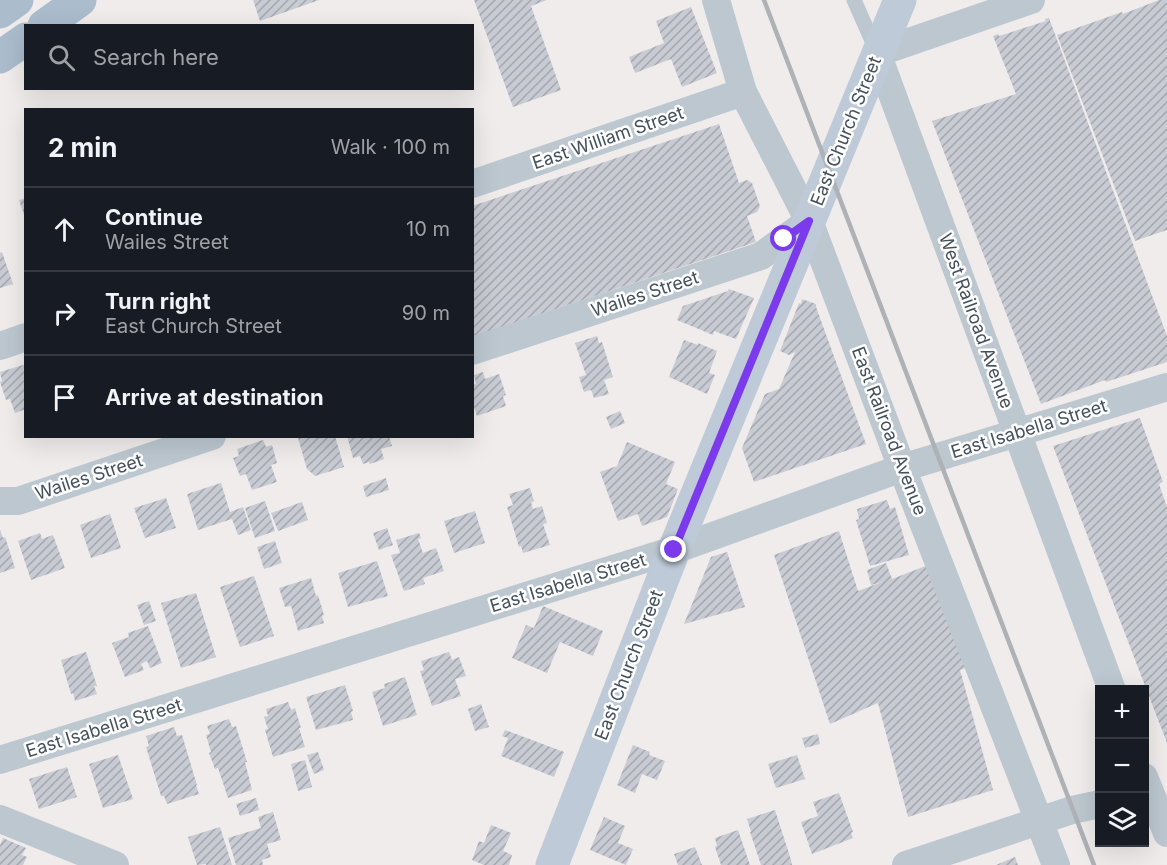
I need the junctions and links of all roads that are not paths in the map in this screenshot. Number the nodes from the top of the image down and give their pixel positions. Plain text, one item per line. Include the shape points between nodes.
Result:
1 (17, 0) edge
2 (81, 0) edge
3 (716, 0) edge
4 (854, 0) edge
5 (900, 0) edge
6 (1031, 0) edge
7 (0, 12) edge
8 (47, 24) edge
9 (24, 40) edge
10 (877, 53) junction
11 (0, 57) edge
12 (743, 92) junction
13 (474, 183) edge
14 (809, 221) junction
15 (24, 338) edge
16 (0, 346) edge
17 (474, 350) edge
18 (1167, 387) edge
19 (1017, 434) junction
20 (206, 438) edge
21 (902, 468) junction
22 (0, 501) edge
23 (674, 550) junction
24 (1110, 685) edge
25 (0, 760) edge
26 (1152, 788) edge
27 (1095, 805) edge
28 (0, 819) edge
29 (1039, 820) junction
30 (1167, 833) edge
31 (115, 865) edge
32 (552, 865) edge
33 (906, 865) edge
34 (1056, 865) edge

1 - 7 main road
2 - 8 main road
3 - 12 street, East Railroad Avenue
4 - 10 lane
5 - 10 street, East Church Street
6 - 10 street
9 - 11 main road
10 - 14 street, East Church Street
10 - 19 street, West Railroad Avenue
12 - 13 street, East William Street
12 - 14 street, East Railroad Avenue
14 - 17 street, Wailes Street via 761,255
14 - 21 street, East Railroad Avenue
14 - 23 street, East Church Street
15 - 16 street
18 - 19 street, East Isabella Street
19 - 21 street, East Isabella Street
19 - 24 street, West Railroad Avenue
20 - 22 street, Wailes Street via 18,501
21 - 23 street, East Isabella Street
21 - 29 street, East Railroad Avenue
23 - 25 street, East Isabella Street
23 - 32 street, East Church Street
26 - 30 street
27 - 29 street
28 - 31 street
29 - 33 street
29 - 34 street, East Railroad Avenue

